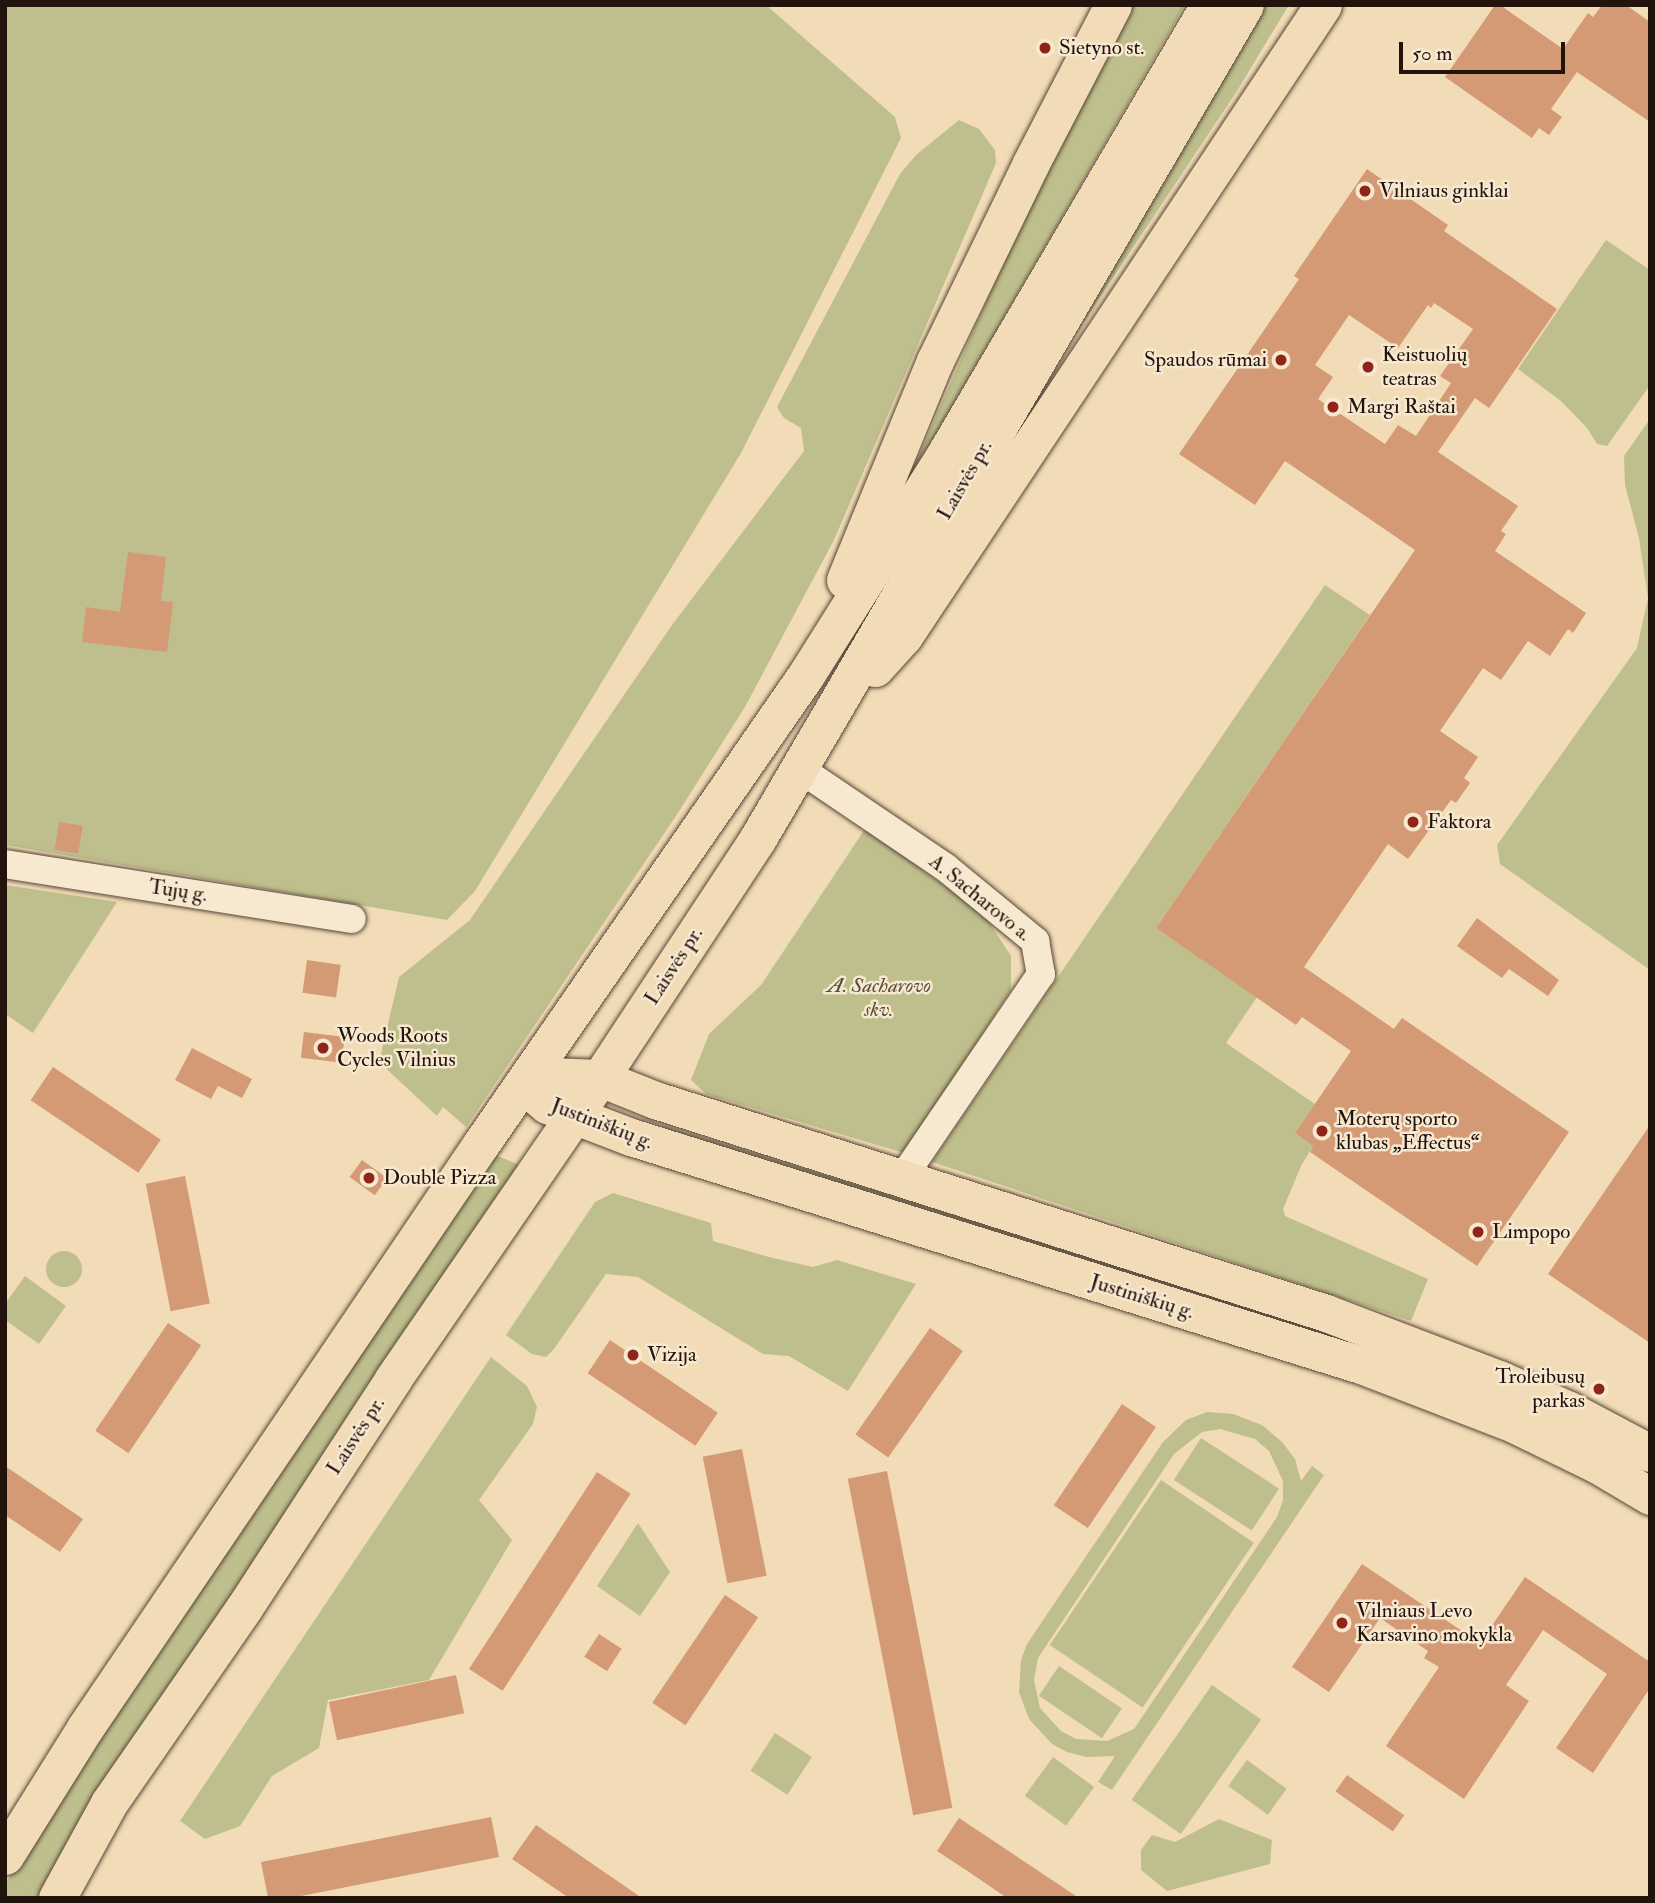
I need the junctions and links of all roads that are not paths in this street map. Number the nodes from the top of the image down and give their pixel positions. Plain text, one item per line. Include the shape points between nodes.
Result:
1 (1113, 5) edge
2 (1209, 5) edge
3 (1245, 5) edge
4 (1323, 5) edge
5 (1136, 157) junction
6 (806, 675) junction
7 (824, 724) junction
8 (800, 769) junction
9 (5, 864) edge
10 (352, 919) dead end
11 (600, 1078) junction
12 (526, 1081) junction
13 (574, 1115) junction
14 (903, 1177) junction
15 (1650, 1453) edge
16 (1650, 1496) edge
17 (5, 1856) edge
18 (57, 1898) edge

1 - 6 main road, Laisvės pr. via 935,361
2 - 5 main road, Laisvės pr.
3 - 5 main road, Laisvės pr.
4 - 7 main road via 904,636
5 - 6 main road, Laisvės pr.
5 - 7 main road, Laisvės pr.
6 - 12 main road, Laisvės pr.
7 - 8 main road, Laisvės pr.
8 - 11 main road, Laisvės pr.
8 - 14 street, A. Sacharovo a. via 946,867 1035,941 1041,974
9 - 10 street, Tujų g.
11 - 12 main road, Justiniškių g. via 548,1076
11 - 13 main road, Laisvės pr.
11 - 14 main road, Justiniškių g. via 656,1100
12 - 13 main road, Justiniškių g. via 547,1105
12 - 17 main road, Laisvės pr. via 85,1728
13 - 16 main road, Justiniškių g. via 631,1137 1361,1365 1514,1424
13 - 18 main road, Laisvės pr. via 109,1803
14 - 15 main road, Justiniškių g. via 1402,1341 1569,1410

